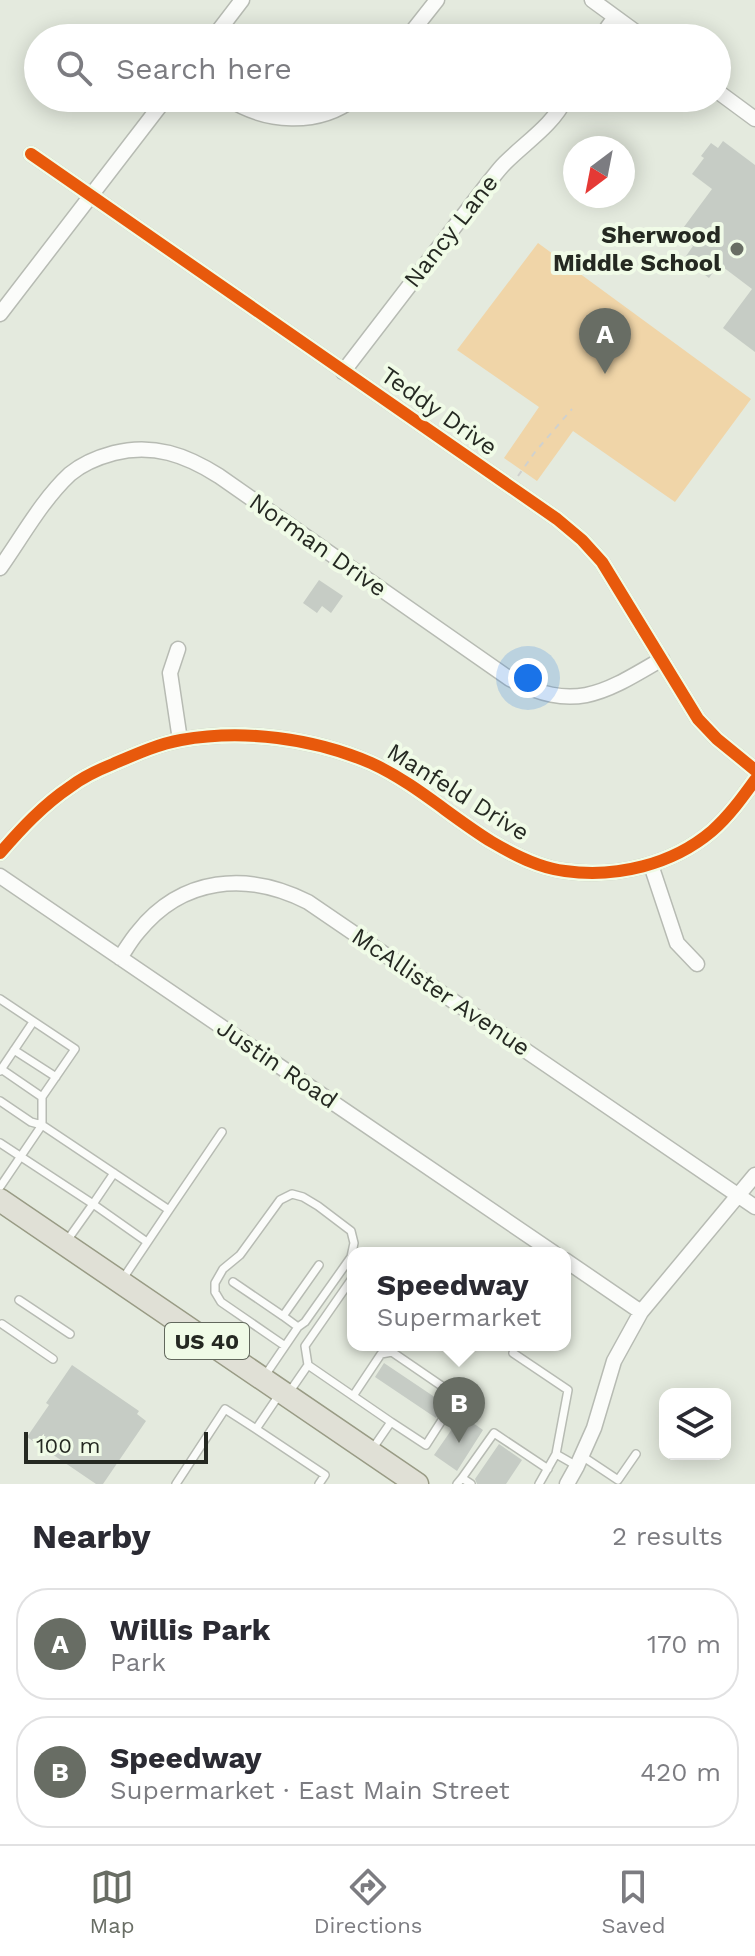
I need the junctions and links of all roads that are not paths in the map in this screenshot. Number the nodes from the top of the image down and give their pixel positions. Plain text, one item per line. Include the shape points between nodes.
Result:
1 (242, 0) edge
2 (437, 0) edge
3 (592, 0) edge
4 (615, 17) junction
5 (224, 24) edge
6 (418, 24) edge
7 (610, 24) edge
8 (625, 24) edge
9 (731, 101) edge
10 (155, 112) edge
11 (255, 112) edge
12 (326, 112) edge
13 (558, 112) edge
14 (755, 119) edge
15 (31, 154) dead end
16 (90, 195) junction
17 (0, 314) edge
18 (343, 372) junction
19 (0, 568) edge
20 (178, 649) dead end
21 (662, 659) junction
22 (180, 740) junction
23 (755, 770) edge
24 (755, 780) edge
25 (0, 853) edge
26 (651, 865) junction
27 (0, 876) edge
28 (120, 958) junction
29 (697, 964) dead end
30 (0, 999) edge
31 (33, 1022) junction
32 (14, 1050) junction
33 (0, 1070) edge
34 (56, 1077) junction
35 (42, 1097) junction
36 (0, 1101) edge
37 (42, 1125) junction
38 (222, 1132) dead end
39 (0, 1143) edge
40 (21, 1157) junction
41 (114, 1173) junction
42 (755, 1175) edge
43 (0, 1187) edge
44 (739, 1194) junction
45 (0, 1200) edge
46 (93, 1204) junction
47 (755, 1207) edge
48 (169, 1210) junction
49 (147, 1242) junction
50 (65, 1244) junction
51 (353, 1247) edge
52 (545, 1247) edge
53 (347, 1263) edge
54 (571, 1264) edge
55 (319, 1265) dead end
56 (120, 1282) junction
57 (233, 1282) dead end
58 (347, 1286) edge
59 (19, 1300) dead end
60 (641, 1312) junction
61 (283, 1316) junction
62 (2, 1324) dead end
63 (298, 1327) junction
64 (70, 1334) dead end
65 (285, 1346) junction
66 (513, 1353) dead end
67 (53, 1359) dead end
68 (308, 1365) junction
69 (262, 1379) junction
70 (284, 1394) junction
71 (353, 1396) junction
72 (391, 1422) junction
73 (256, 1429) junction
74 (370, 1452) junction
75 (556, 1454) junction
76 (636, 1454) dead end
77 (579, 1461) junction
78 (548, 1469) junction
79 (460, 1481) edge
80 (177, 1483) edge
81 (319, 1484) edge
82 (417, 1484) edge
83 (471, 1484) edge
84 (539, 1484) edge
85 (567, 1484) edge

1 - 5 street
2 - 6 street
3 - 4 street
4 - 7 street
4 - 8 street
9 - 14 street
10 - 16 street
11 - 12 street via 285,119
13 - 18 street, Nancy Lane via 489,182
15 - 16 street, Teddy Drive
16 - 17 street
16 - 18 street, Teddy Drive
18 - 21 street, Teddy Drive via 557,519 602,562
19 - 21 street, Norman Drive via 72,473 105,455 147,448 187,458 219,476 529,689 579,697 615,686
20 - 22 street via 170,673
21 - 23 street, Teddy Drive via 707,730
22 - 25 street, Manfeld Drive via 72,785
22 - 26 street, Manfeld Drive via 268,737 344,752 398,777 526,860 564,871 609,872
24 - 26 street, Manfeld Drive via 711,832
26 - 29 street via 677,943
27 - 28 street, Justin Road
28 - 44 street, McAllister Avenue via 150,918 186,893 226,883 289,892
28 - 52 street, Justin Road
30 - 31 lane
31 - 32 lane
31 - 34 lane via 75,1049
32 - 33 lane
32 - 34 lane
33 - 35 lane
34 - 35 lane
35 - 37 lane
36 - 37 lane
37 - 40 lane
37 - 41 lane
38 - 48 lane
39 - 40 lane
40 - 43 lane
40 - 46 lane
41 - 46 lane
41 - 48 lane
42 - 44 street
44 - 47 street, McAllister Avenue
44 - 60 street
45 - 50 main road, US 40
46 - 49 lane
46 - 50 lane
48 - 49 lane
49 - 56 lane
50 - 56 main road, US 40
51 - 65 lane via 351,1231 292,1194 280,1200 240,1255 223,1269 215,1283 221,1302
53 - 63 lane
54 - 60 street
55 - 61 lane
56 - 69 main road, US 40
57 - 61 lane
58 - 68 lane via 305,1346
59 - 64 lane
60 - 77 street via 614,1361
61 - 63 lane
62 - 67 lane
63 - 65 lane
65 - 69 lane
66 - 75 lane via 568,1390
68 - 70 lane
68 - 71 lane
69 - 70 main road, US 40
70 - 73 lane
70 - 74 main road, US 40
71 - 72 lane
71 - 72 lane via 381,1354 392,1352 449,1391 453,1403 426,1445
72 - 74 lane
73 - 80 lane via 225,1409
73 - 81 lane via 325,1475
74 - 82 main road, US 40
75 - 77 lane
75 - 78 lane
76 - 77 lane via 618,1480
77 - 85 street
78 - 79 lane via 494,1433
78 - 84 lane
79 - 83 lane

